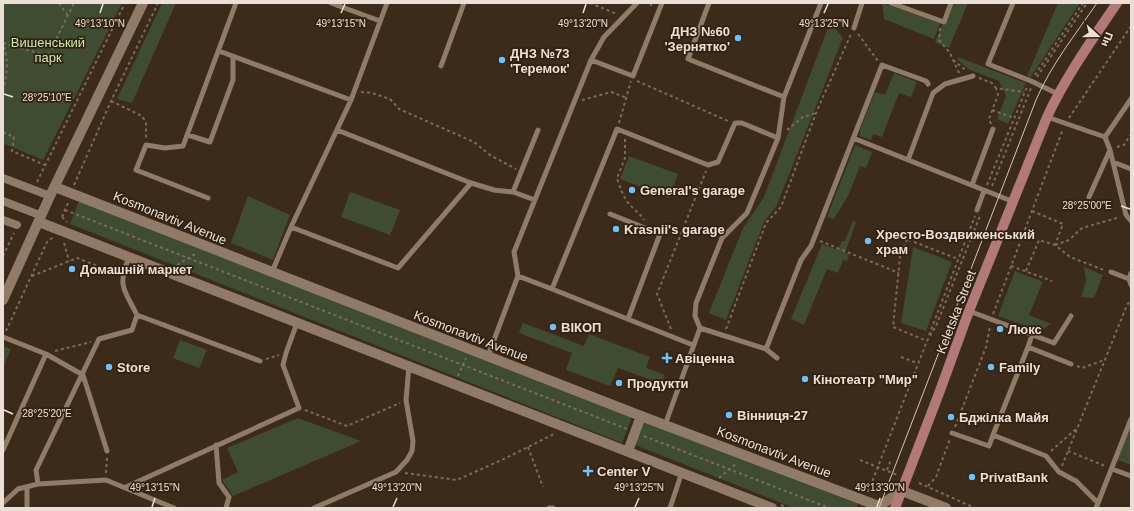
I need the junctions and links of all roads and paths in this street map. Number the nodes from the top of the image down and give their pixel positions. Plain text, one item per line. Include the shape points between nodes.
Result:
1 (59, 3) edge
2 (74, 3) edge
3 (125, 3) edge
4 (143, 3) edge
5 (158, 3) edge
6 (236, 3) edge
7 (331, 3) edge
8 (388, 3) edge
9 (464, 3) edge
10 (590, 3) edge
11 (637, 3) edge
12 (662, 3) edge
13 (709, 3) edge
14 (820, 3) edge
15 (862, 3) edge
16 (892, 3) edge
17 (951, 3) edge
18 (1013, 3) edge
19 (1083, 3) edge
20 (1087, 3) edge
21 (1117, 3) edge
22 (68, 16) junction
23 (624, 17) junction
24 (940, 20) junction
25 (380, 21) junction
26 (1131, 26) edge
27 (854, 28) junction
28 (3, 43) edge
29 (220, 51) junction
30 (233, 57) junction
31 (591, 60) junction
32 (953, 60) junction
33 (882, 65) junction
34 (441, 66) dead end
35 (972, 76) junction
36 (632, 78) junction
37 (962, 79) junction
38 (1032, 82) junction
39 (928, 84) dead end
40 (996, 88) junction
41 (3, 91) edge
42 (354, 92) junction
43 (1024, 92) junction
44 (1058, 94) junction
45 (784, 97) junction
46 (627, 98) junction
47 (1131, 99) edge
48 (351, 100) junction
49 (111, 101) junction
50 (574, 102) junction
51 (992, 110) junction
52 (816, 113) junction
53 (1047, 117) junction
54 (1014, 118) junction
55 (735, 123) junction
56 (1065, 124) junction
57 (993, 128) joint
58 (617, 129) junction
59 (337, 130) junction
60 (538, 130) dead end
61 (3, 132) edge
62 (625, 132) junction
63 (188, 134) junction
64 (1131, 134) edge
65 (1105, 137) junction
66 (778, 138) junction
67 (853, 138) junction
68 (146, 145) junction
69 (1110, 150) junction
70 (908, 160) junction
71 (1113, 162) junction
72 (45, 165) junction
73 (708, 165) junction
74 (1131, 169) edge
75 (522, 171) junction
76 (3, 178) edge
77 (471, 183) junction
78 (972, 185) junction
79 (33, 190) junction
80 (53, 192) junction
81 (513, 192) junction
82 (987, 192) junction
83 (71, 193) junction
84 (1089, 197) dead end
85 (208, 198) dead end
86 (534, 200) junction
87 (3, 201) edge
88 (1014, 202) junction
89 (65, 210) junction
90 (1031, 211) junction
91 (979, 212) junction
92 (610, 214) dead end
93 (1126, 215) junction
94 (40, 219) junction
95 (3, 220) edge
96 (1131, 221) edge
97 (17, 225) dead end
98 (291, 227) junction
99 (647, 228) junction
100 (58, 230) junction
101 (886, 231) dead end
102 (814, 238) junction
103 (906, 239) junction
104 (64, 240) dead end
105 (1055, 245) junction
106 (207, 247) junction
107 (130, 257) junction
108 (188, 258) junction
109 (958, 259) junction
110 (69, 261) junction
111 (1011, 266) junction
112 (174, 267) dead end
113 (1026, 271) junction
114 (123, 272) junction
115 (272, 272) junction
116 (1111, 272) joint
117 (899, 273) junction
118 (1131, 273) edge
119 (32, 276) junction
120 (518, 276) junction
121 (1129, 279) junction
122 (1052, 281) dead end
123 (1131, 285) edge
124 (552, 289) junction
125 (3, 300) edge
126 (1131, 300) edge
127 (969, 311) junction
128 (137, 315) junction
129 (1071, 316) dead end
130 (628, 319) junction
131 (991, 319) junction
132 (297, 323) junction
133 (700, 328) junction
134 (724, 335) junction
135 (1032, 335) junction
136 (3, 337) edge
137 (675, 338) junction
138 (99, 339) junction
139 (927, 341) junction
140 (693, 345) junction
141 (1028, 347) junction
142 (469, 349) junction
143 (766, 349) junction
144 (286, 352) junction
145 (46, 354) junction
146 (488, 356) junction
147 (901, 357) dead end
148 (776, 358) dead end
149 (1104, 360) junction
150 (260, 361) joint
151 (917, 363) junction
152 (1071, 364) joint
153 (463, 365) junction
154 (409, 366) junction
155 (83, 375) junction
156 (457, 379) dead end
157 (406, 400) junction
158 (299, 408) junction
159 (641, 416) junction
160 (1131, 419) edge
161 (664, 424) junction
162 (1077, 428) junction
163 (559, 432) dead end
164 (635, 432) junction
165 (952, 433) junction
166 (993, 435) junction
167 (216, 445) junction
168 (528, 447) junction
169 (3, 450) edge
170 (107, 451) joint
171 (628, 451) junction
172 (1068, 452) junction
173 (746, 455) junction
174 (1046, 456) junction
175 (860, 460) dead end
176 (891, 460) dead end
177 (877, 466) junction
178 (729, 469) junction
179 (1112, 469) junction
180 (887, 470) junction
181 (396, 472) junction
182 (682, 472) junction
183 (1059, 472) junction
184 (897, 475) dead end
185 (1131, 476) edge
186 (106, 480) junction
187 (716, 480) dead end
188 (919, 483) dead end
189 (38, 484) junction
190 (928, 486) junction
191 (27, 487) junction
192 (543, 487) dead end
193 (126, 488) junction
194 (902, 491) junction
195 (865, 501) junction
196 (3, 503) edge
197 (1097, 505) edge
198 (882, 507) edge
199 (27, 508) edge
200 (174, 508) edge
201 (226, 508) edge
202 (314, 508) edge
203 (549, 508) edge
204 (553, 508) edge
205 (670, 508) edge
206 (772, 508) edge
207 (829, 508) edge
208 (895, 508) edge
209 (946, 508) edge
210 (975, 508) edge

1 - 22 path
2 - 22 path
3 - 72 path
4 - 80 street
5 - 49 path
6 - 29 lane
7 - 25 lane
8 - 25 lane
9 - 34 lane
10 - 23 path
11 - 23 lane
12 - 36 lane
13 - 45 lane via 688,59
14 - 45 lane
15 - 27 lane
16 - 24 lane
17 - 24 lane via 944,22
18 - 38 lane via 988,64
19 - 38 path
20 - 38 path
21 - 44 main road, Keletska Street via 1077,61
22 - 28 path via 48,56
23 - 31 lane via 604,37
24 - 32 path via 938,40
25 - 42 lane
26 - 56 path
27 - 33 path
27 - 52 path
28 - 41 path via 7,52
29 - 30 lane
29 - 63 lane
30 - 48 lane
30 - 63 lane via 233,80 210,142
31 - 36 lane
31 - 50 lane
32 - 35 path
32 - 37 path
33 - 39 lane via 926,81
33 - 67 lane
35 - 37 lane
35 - 40 path
36 - 46 path
36 - 55 path
37 - 70 lane via 945,84 933,92
38 - 43 path
38 - 44 lane
38 - 82 path
40 - 43 path
40 - 51 path via 998,94
42 - 48 lane
42 - 75 path via 372,93 390,99 398,109 474,142 490,156
43 - 54 path
44 - 53 main road, Keletska Street
45 - 66 lane
46 - 50 path via 611,92
46 - 58 path
47 - 65 lane
48 - 59 lane
49 - 68 path via 142,116 146,123
49 - 83 path
50 - 86 lane
51 - 54 path
51 - 57 path via 989,119
52 - 66 path via 802,117
52 - 134 path via 781,207 766,223
53 - 56 lane
53 - 88 main road, Keletska Street
54 - 82 path
55 - 66 lane via 742,123
55 - 73 lane via 718,162
56 - 65 lane
56 - 90 path
57 - 78 lane
58 - 62 lane
58 - 124 lane
59 - 77 lane
59 - 98 lane
60 - 75 lane
61 - 72 path via 14,137 12,151
62 - 73 lane
62 - 99 path via 625,158 617,178 622,193 630,206 642,216
63 - 68 lane via 183,146 165,148
64 - 69 path via 1124,145
65 - 69 lane
66 - 133 lane via 747,213 722,238 696,303 694,316
67 - 70 lane
67 - 102 lane
68 - 85 lane via 136,170
69 - 71 lane
69 - 84 lane
70 - 78 lane
71 - 74 lane
71 - 93 lane
72 - 79 path
73 - 137 path via 657,294
75 - 81 lane
76 - 79 street
77 - 81 lane via 494,190
77 - 98 lane via 398,268
78 - 82 lane
79 - 80 street
80 - 83 street, Kosmonavtiv Avenue
80 - 94 street
81 - 86 lane
82 - 88 lane
82 - 91 lane
83 - 89 path
83 - 106 street, Kosmonavtiv Avenue
86 - 120 lane via 514,252
87 - 94 street
88 - 127 main road, Keletska Street
89 - 100 path
89 - 108 path
90 - 105 path via 1063,224
90 - 111 path
91 - 109 path
91 - 139 path via 936,326
92 - 99 lane
93 - 96 lane
93 - 105 path via 1082,228 1069,240
94 - 100 street
94 - 125 street
95 - 97 street
98 - 115 lane
99 - 130 lane via 660,234
100 - 107 street
100 - 119 path via 47,242
101 - 103 path
102 - 117 path
102 - 143 lane via 801,260
103 - 109 path
103 - 117 path via 900,257
104 - 110 path
105 - 113 path via 1039,240
105 - 116 path via 1070,257
106 - 108 path
106 - 115 street, Kosmonavtiv Avenue
107 - 114 lane
107 - 132 street
108 - 112 path
108 - 153 path
109 - 139 path
110 - 114 path via 77,258
110 - 119 path
111 - 113 path
111 - 131 path
113 - 122 path
114 - 128 lane via 125,293
115 - 142 street, Kosmonavtiv Avenue
116 - 121 lane
117 - 139 path via 893,327
118 - 121 lane
119 - 136 path
120 - 124 lane
120 - 146 lane
121 - 123 lane
124 - 130 lane
126 - 149 path
127 - 131 lane
127 - 194 main road, Keletska Street
128 - 138 lane via 132,330
128 - 150 lane
129 - 135 lane via 1054,343
130 - 137 lane
131 - 135 lane
131 - 165 path via 986,347
132 - 144 lane
132 - 154 street
133 - 134 lane
133 - 140 lane
134 - 143 lane
135 - 141 lane
136 - 145 lane
137 - 140 lane
138 - 145 path
138 - 155 lane
139 - 151 path
140 - 161 lane
141 - 152 lane
141 - 166 lane
142 - 146 street, Kosmonavtiv Avenue
142 - 153 path
143 - 148 lane
144 - 150 path
144 - 158 lane via 283,365
145 - 155 lane
145 - 169 lane
146 - 159 street, Kosmonavtiv Avenue
147 - 151 path
149 - 152 path via 1082,368
149 - 162 path
151 - 177 path
153 - 156 path
153 - 164 path
154 - 157 lane
154 - 171 street
155 - 170 lane
155 - 189 lane via 36,470
157 - 158 path via 347,426
157 - 181 lane via 413,441 412,451
158 - 167 lane
159 - 161 street, Kosmonavtiv Avenue
159 - 164 street
160 - 179 lane
161 - 173 street, Kosmonavtiv Avenue
162 - 172 path
162 - 174 path
163 - 168 path
164 - 171 street
164 - 178 path
165 - 166 lane via 989,446
165 - 190 path via 936,477
166 - 174 lane
167 - 193 lane
167 - 201 lane via 219,483 229,497
168 - 181 path via 457,480
168 - 192 path
170 - 186 path
171 - 182 street
172 - 179 path
172 - 183 path
173 - 178 path
173 - 195 street, Kosmonavtiv Avenue
174 - 183 lane
175 - 177 path
176 - 180 path
177 - 180 path
177 - 195 path
178 - 187 path
178 - 207 path
179 - 185 lane
179 - 197 lane
180 - 184 path
181 - 202 lane
182 - 205 lane
182 - 206 street
183 - 197 lane via 1076,481
186 - 189 lane
186 - 193 lane
188 - 190 path
189 - 191 lane
190 - 210 path
191 - 196 lane via 18,490
191 - 199 lane
193 - 200 lane
194 - 198 street, Kosmonavtiv Avenue
194 - 208 main road, Keletska Street
194 - 209 street
195 - 198 street, Kosmonavtiv Avenue
203 - 204 lane

